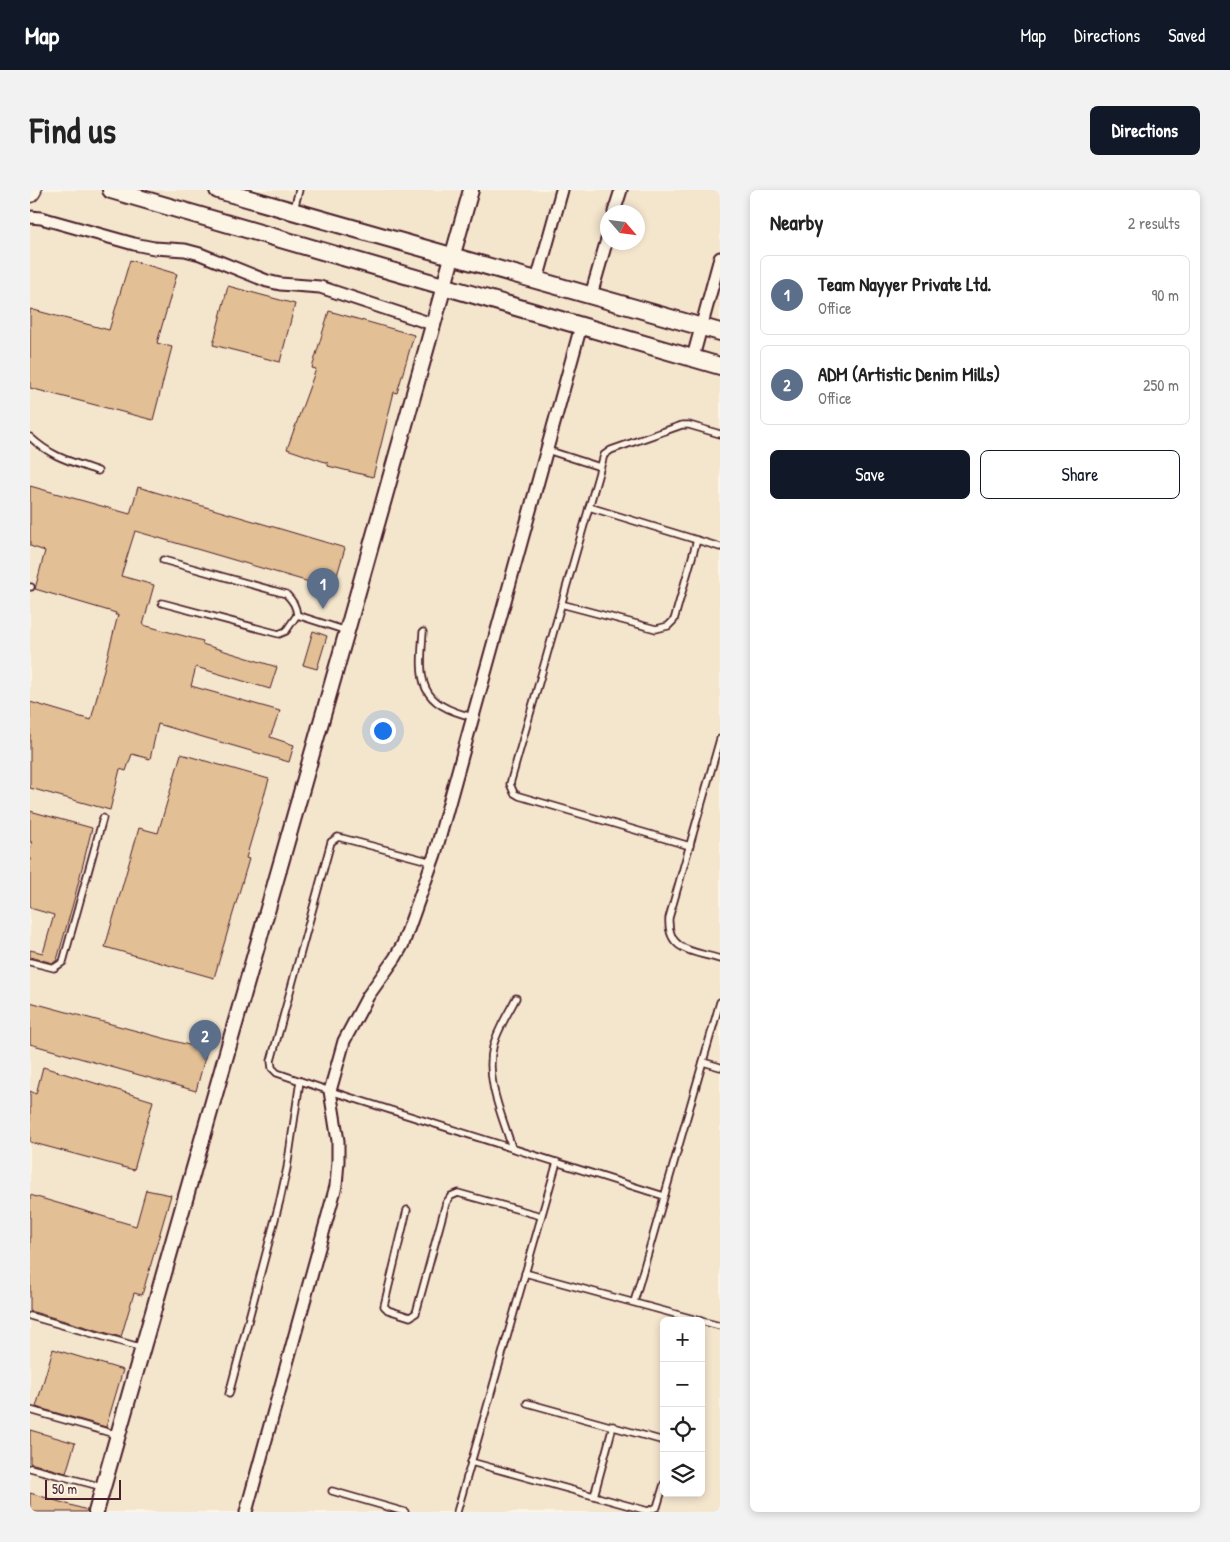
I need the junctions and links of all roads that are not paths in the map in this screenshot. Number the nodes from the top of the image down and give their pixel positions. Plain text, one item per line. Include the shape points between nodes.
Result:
1 (110, 190) edge
2 (218, 190) edge
3 (299, 190) edge
4 (471, 190) edge
5 (562, 190) edge
6 (621, 190) edge
7 (616, 205) edge
8 (293, 211) junction
9 (30, 217) edge
10 (604, 250) edge
11 (452, 256) junction
12 (720, 258) edge
13 (537, 280) junction
14 (443, 285) junction
15 (591, 295) junction
16 (432, 324) junction
17 (580, 326) junction
18 (701, 326) junction
19 (720, 332) edge
20 (693, 357) junction
21 (720, 366) edge
22 (720, 434) edge
23 (30, 437) edge
24 (546, 450) junction
25 (600, 467) junction
26 (98, 471) dead end
27 (589, 507) junction
28 (697, 540) junction
29 (720, 547) edge
30 (163, 560) dead end
31 (162, 603) dead end
32 (561, 604) junction
33 (297, 615) junction
34 (347, 631) junction
35 (423, 632) dead end
36 (473, 717) junction
37 (720, 739) edge
38 (103, 818) dead end
39 (690, 846) junction
40 (432, 862) junction
41 (720, 959) edge
42 (30, 962) edge
43 (516, 998) dead end
44 (720, 1002) edge
45 (703, 1062) junction
46 (720, 1067) edge
47 (300, 1081) junction
48 (330, 1091) junction
49 (512, 1148) junction
50 (557, 1162) junction
51 (664, 1196) junction
52 (407, 1210) dead end
53 (542, 1216) junction
54 (525, 1273) junction
55 (634, 1302) junction
56 (30, 1316) edge
57 (687, 1317) edge
58 (705, 1322) edge
59 (720, 1326) edge
60 (143, 1348) junction
61 (229, 1394) dead end
62 (527, 1403) dead end
63 (30, 1410) edge
64 (613, 1426) junction
65 (118, 1435) junction
66 (660, 1440) edge
67 (471, 1462) junction
68 (30, 1468) edge
69 (103, 1487) junction
70 (332, 1491) dead end
71 (594, 1496) junction
72 (660, 1497) edge
73 (96, 1512) edge
74 (246, 1512) edge
75 (405, 1512) edge
76 (457, 1512) edge

1 - 14 main road
2 - 8 main road
3 - 8 lane
4 - 11 street
5 - 13 street
6 - 7 street
8 - 11 main road
9 - 16 street via 134,244 200,254 280,284 320,288
10 - 15 street
11 - 13 main road
11 - 14 street
12 - 18 street
13 - 15 main road
14 - 16 street
14 - 17 main road
15 - 18 main road
16 - 34 street
17 - 20 main road
17 - 24 street
18 - 19 main road
18 - 20 street
20 - 21 main road
22 - 25 lane via 682,425 611,450 604,455
23 - 26 lane via 54,456
24 - 25 lane
24 - 36 street
25 - 27 lane
27 - 28 lane
27 - 32 lane
28 - 29 lane
28 - 32 lane via 674,620 668,626 656,629
30 - 33 lane via 286,594 296,607
31 - 33 lane via 278,634 286,631
32 - 39 lane via 510,784 512,789 519,796
33 - 34 lane
34 - 60 street
35 - 36 lane via 422,674 430,697 443,708
36 - 40 street
37 - 39 lane
38 - 42 lane via 63,962 54,968
39 - 41 lane via 668,930 674,942 683,948
40 - 47 lane via 338,837 332,842 271,1061 276,1073
40 - 48 street via 403,944 368,996 344,1041
43 - 49 lane via 498,1031 491,1067 492,1082
44 - 45 lane
45 - 46 lane
45 - 51 lane
47 - 48 lane
47 - 61 lane via 282,1192
48 - 49 lane
48 - 74 street via 338,1141 336,1186
49 - 50 lane
50 - 51 lane
50 - 53 lane
51 - 55 lane
52 - 53 lane via 384,1306 410,1318 416,1313 446,1203 451,1196 458,1192
53 - 54 lane
54 - 55 lane
54 - 67 lane
55 - 57 lane
56 - 60 lane
58 - 59 lane
60 - 65 street
62 - 64 lane
63 - 65 lane
64 - 66 lane
64 - 71 lane
65 - 69 street
67 - 71 lane
67 - 76 lane
68 - 69 lane
69 - 73 street
70 - 75 lane
71 - 72 lane via 648,1511 657,1507

